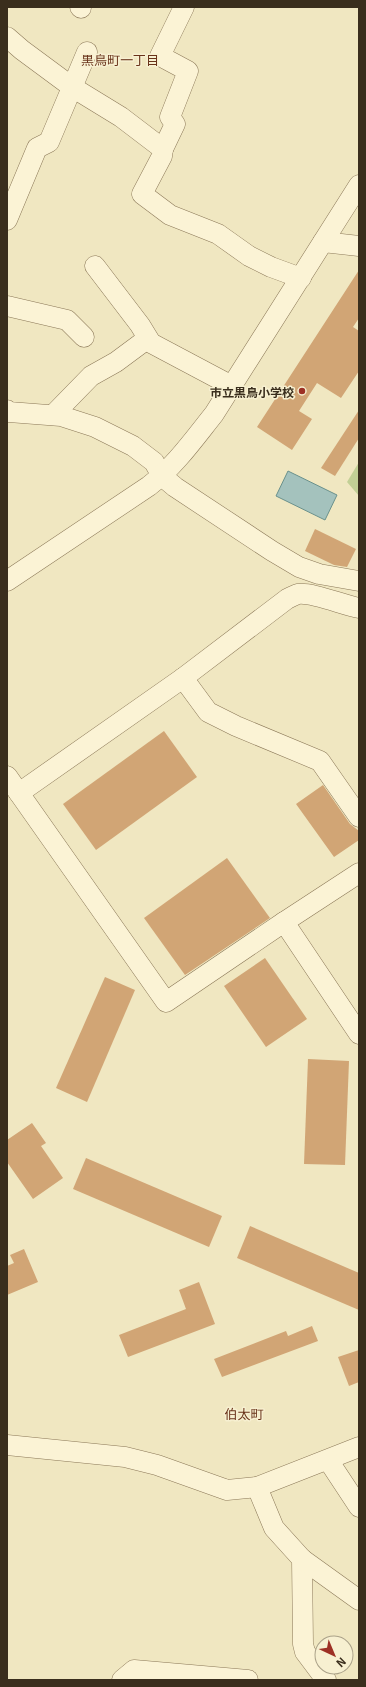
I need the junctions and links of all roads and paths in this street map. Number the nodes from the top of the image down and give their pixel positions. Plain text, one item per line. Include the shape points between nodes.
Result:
1 (184, 7) edge
2 (7, 37) edge
3 (87, 52) dead end
4 (72, 87) junction
5 (163, 149) junction
6 (359, 185) edge
7 (7, 220) edge
8 (323, 242) junction
9 (359, 246) edge
10 (95, 266) dead end
11 (300, 278) junction
12 (7, 306) edge
13 (84, 337) dead end
14 (147, 339) junction
15 (232, 386) junction
16 (7, 410) edge
17 (53, 415) junction
18 (162, 476) junction
19 (359, 580) edge
20 (7, 581) edge
21 (359, 608) edge
22 (183, 678) junction
23 (7, 776) edge
24 (19, 793) junction
25 (359, 817) edge
26 (359, 872) edge
27 (284, 922) junction
28 (359, 1034) edge
29 (7, 1445) edge
30 (359, 1447) edge
31 (328, 1460) junction
32 (257, 1488) junction
33 (359, 1507) edge
34 (302, 1559) junction
35 (359, 1600) edge
36 (122, 1680) edge
37 (248, 1680) edge
38 (326, 1680) edge

1 - 5 street via 160,56 188,71 170,117 175,124
2 - 4 street
3 - 4 street
4 - 5 street via 121,117
4 - 7 street via 49,142 37,148
5 - 11 street via 162,156 142,194 170,215 222,228 249,256
6 - 8 street
8 - 9 street
8 - 11 street
10 - 14 street via 123,292
11 - 15 street
12 - 13 street via 67,320
14 - 15 street via 151,344
14 - 17 street via 116,362 91,376
15 - 18 street via 207,423
16 - 17 street
17 - 18 street via 95,427 133,446 154,462
18 - 19 street via 299,567 319,574
18 - 20 street
21 - 22 street via 307,594 298,594 274,608
22 - 24 street
22 - 25 street via 208,712 320,761
23 - 24 street
24 - 27 street via 166,1002
26 - 27 street
27 - 28 street
29 - 32 street via 125,1457 157,1465 227,1490
30 - 31 street
31 - 32 street
31 - 33 street
32 - 34 street via 274,1528
34 - 35 street
34 - 38 street via 303,1644 305,1652
36 - 37 street via 134,1670

